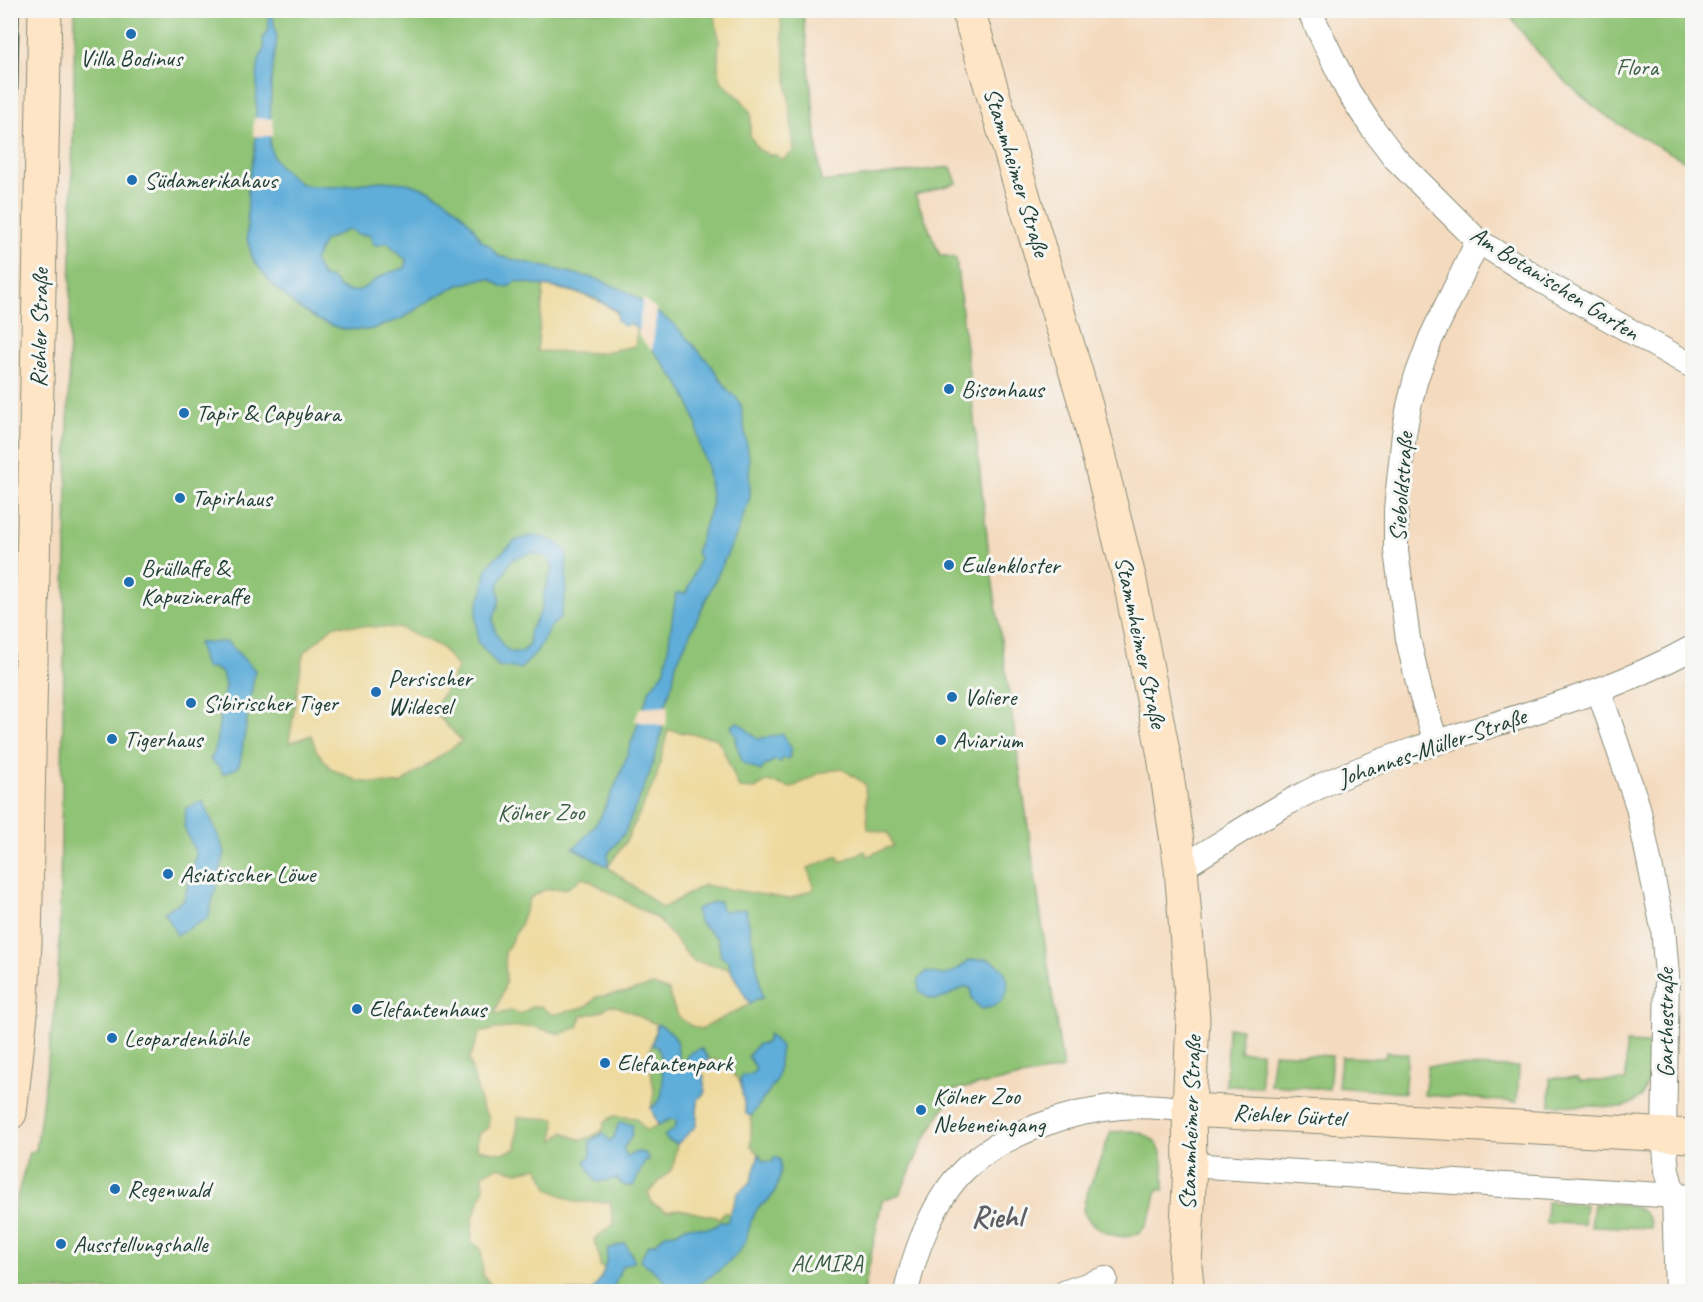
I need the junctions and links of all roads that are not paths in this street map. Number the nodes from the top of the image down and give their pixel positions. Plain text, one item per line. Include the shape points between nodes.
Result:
1 (45, 10) edge
2 (968, 10) edge
3 (1310, 10) edge
4 (1478, 242) junction
5 (1692, 366) edge
6 (1692, 648) edge
7 (1599, 690) junction
8 (1436, 742) junction
9 (1181, 868) junction
10 (1189, 1110) junction
11 (10, 1113) edge
12 (1678, 1136) edge
13 (1190, 1166) junction
14 (1683, 1196) edge
15 (906, 1292) edge
16 (1188, 1292) edge
17 (1677, 1292) edge

1 - 11 street, Riehler Straße via 25,942
2 - 9 street, Stammheimer Straße via 1086,406 1130,581
3 - 4 street, Am Botanischen Garten via 1348,91 1371,126 1395,158
4 - 5 street, Am Botanischen Garten
4 - 8 street, Sieboldstraße via 1416,378 1397,498 1396,551 1408,639
6 - 7 street, Johannes-Müller-Straße
7 - 8 street, Johannes-Müller-Straße
7 - 12 street, Garthestraße via 1638,807 1663,928
8 - 9 street, Johannes-Müller-Straße via 1334,780
9 - 10 street, Stammheimer Straße via 1192,1019
10 - 12 street, Riehler Gürtel
10 - 13 street, Stammheimer Straße
10 - 15 street, Riehler Gürtel via 1127,1106 1069,1115 986,1152 954,1181 936,1208
12 - 14 street, Garthestraße via 1668,1171
13 - 14 street
13 - 16 street, Stammheimer Straße via 1185,1266
14 - 17 street, Garthestraße

